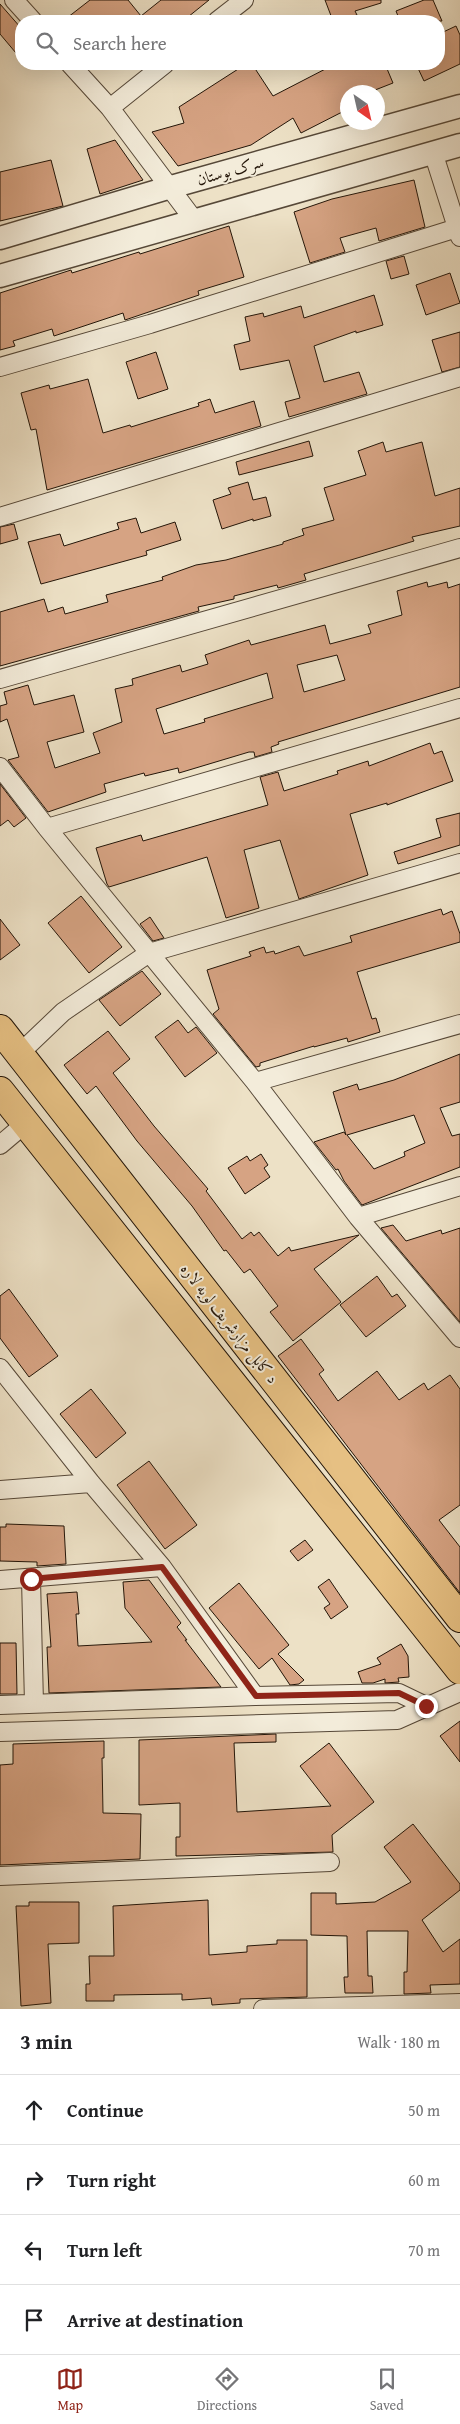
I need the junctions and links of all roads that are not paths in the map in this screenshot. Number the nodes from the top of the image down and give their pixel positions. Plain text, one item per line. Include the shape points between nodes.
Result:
1 (14, 0) edge
2 (244, 0) edge
3 (27, 15) edge
4 (225, 15) edge
5 (75, 70) edge
6 (158, 70) edge
7 (460, 106) edge
8 (110, 108) junction
9 (460, 145) edge
10 (433, 152) junction
11 (171, 187) junction
12 (194, 220) junction
13 (459, 232) edge
14 (0, 238) edge
15 (0, 276) edge
16 (0, 367) edge
17 (460, 377) edge
18 (0, 517) edge
19 (460, 548) edge
20 (0, 679) edge
21 (460, 708) edge
22 (0, 767) edge
23 (46, 828) junction
24 (460, 863) edge
25 (149, 953) junction
26 (460, 1024) edge
27 (0, 1030) edge
28 (19, 1054) junction
29 (256, 1082) junction
30 (0, 1091) edge
31 (26, 1123) junction
32 (0, 1145) edge
33 (460, 1186) edge
34 (358, 1217) junction
35 (460, 1338) edge
36 (0, 1368) edge
37 (91, 1484) junction
38 (0, 1490) edge
39 (162, 1567) junction
40 (31, 1579) junction
41 (0, 1580) edge
42 (460, 1618) edge
43 (460, 1670) edge
44 (460, 1692) edge
45 (281, 1695) junction
46 (256, 1696) junction
47 (34, 1704) junction
48 (0, 1705) edge
49 (426, 1706) junction
50 (282, 1722) junction
51 (0, 1732) edge
52 (330, 1862) dead end
53 (0, 1876) edge
54 (460, 2002) edge
55 (263, 2009) edge

1 - 3 street
2 - 4 street
5 - 8 street
6 - 8 street
7 - 11 street, سرک بوستان
8 - 11 street
9 - 10 street
10 - 12 street
10 - 13 street
11 - 12 street
11 - 14 street, سرک بوستان
12 - 15 street
13 - 16 street
17 - 18 street
19 - 20 street
21 - 23 street
22 - 23 street
23 - 25 street
24 - 25 street
25 - 28 street via 62,1012
25 - 29 street
26 - 29 street
27 - 28 highway, د کابل مزارشریف لویه لاره
28 - 42 highway, د کابل مزارشریف لویه لاره
29 - 34 street
30 - 31 highway
31 - 32 street
31 - 43 highway
33 - 34 street
34 - 35 street
36 - 37 street
37 - 38 street
37 - 39 street
39 - 40 street
39 - 46 street
40 - 41 street
40 - 47 street
44 - 49 street
45 - 46 street
45 - 49 street via 399,1693
45 - 50 street
46 - 47 street
47 - 48 street
49 - 50 street via 397,1720
50 - 51 street
52 - 53 street
54 - 55 street

